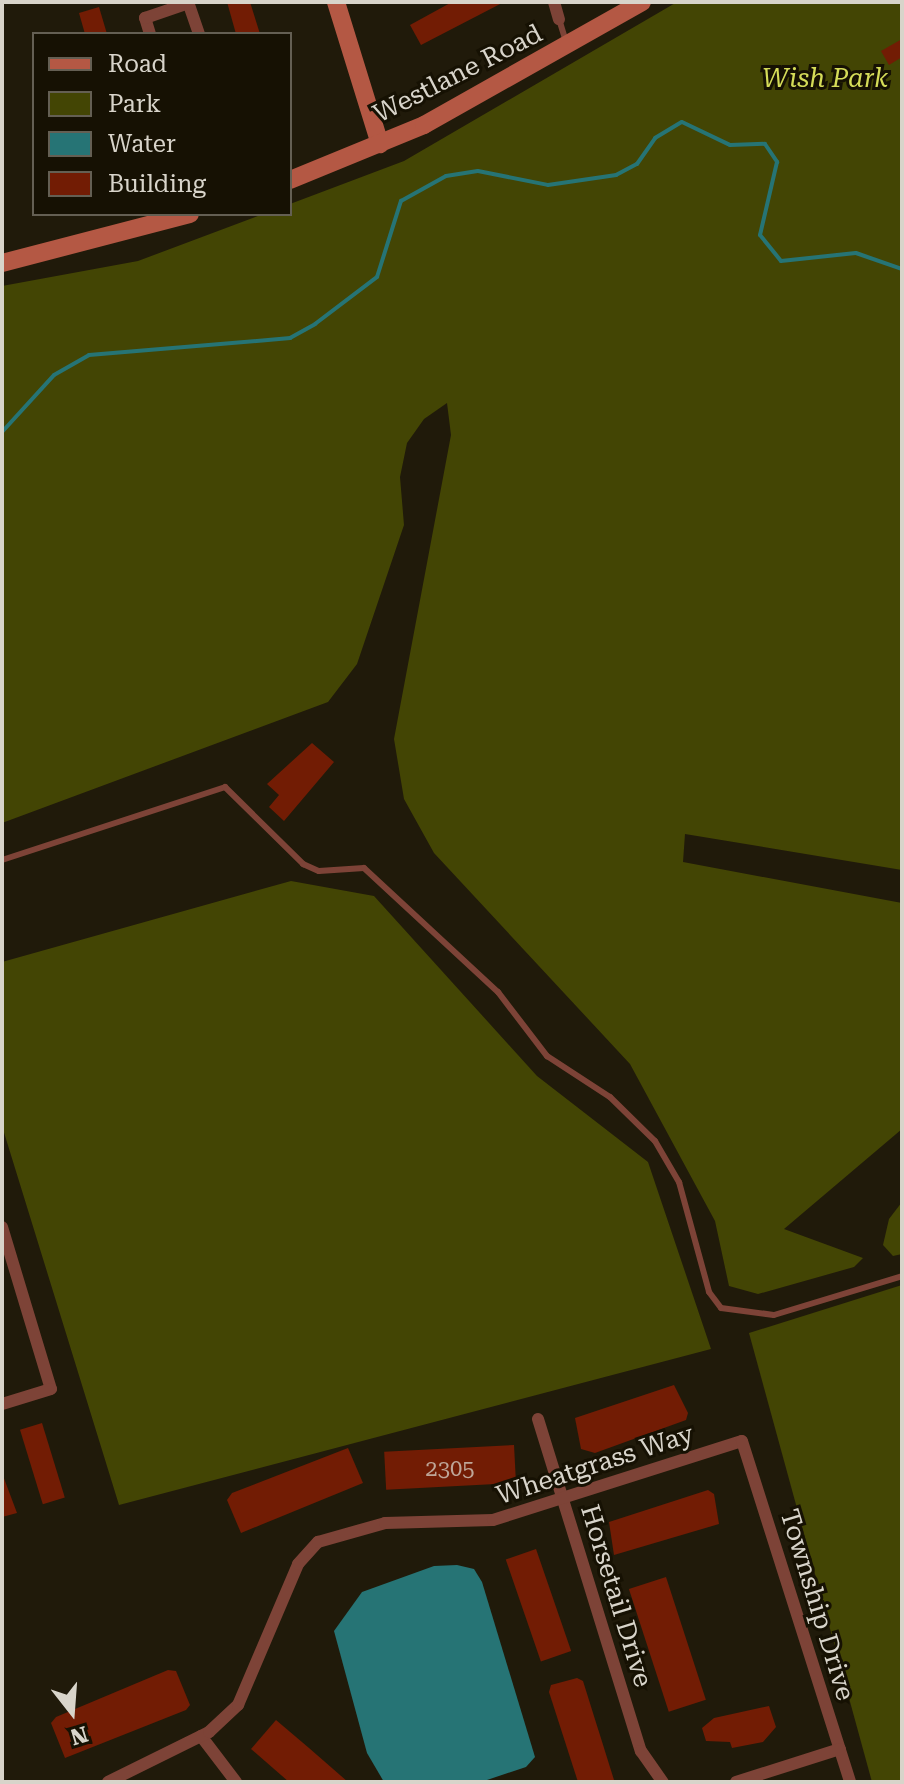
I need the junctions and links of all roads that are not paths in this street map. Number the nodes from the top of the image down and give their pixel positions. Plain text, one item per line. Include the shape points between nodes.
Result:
1 (336, 2) edge
2 (554, 2) edge
3 (642, 2) edge
4 (189, 3) edge
5 (559, 19) joint
6 (149, 32) edge
7 (198, 32) edge
8 (568, 47) junction
9 (380, 144) junction
10 (292, 179) edge
11 (182, 216) edge
12 (2, 263) edge
13 (2, 860) edge
14 (2, 1227) edge
15 (902, 1276) edge
16 (2, 1404) edge
17 (538, 1419) dead end
18 (742, 1441) joint
19 (562, 1497) junction
20 (201, 1736) junction
21 (840, 1749) junction
22 (108, 1782) edge
23 (236, 1782) edge
24 (663, 1782) edge
25 (736, 1782) edge
26 (850, 1782) edge

1 - 9 main road
2 - 5 street
3 - 8 main road, Westlane Road
4 - 6 street via 145,18
4 - 7 street
5 - 8 lane
8 - 9 main road, Westlane Road
9 - 10 main road, Westlane Road
11 - 12 main road
13 - 15 lane via 225,787 303,864 319,871 364,868 498,992 547,1056 610,1097 648,1133 679,1182 709,1292 721,1308 774,1315
14 - 16 street via 51,1389
17 - 19 street, Horsetail Drive
18 - 19 street, Wheatgrass Way
18 - 21 street, Township Drive
19 - 20 street, Wheatgrass Way via 493,1520 385,1523 318,1542 298,1564 238,1705
19 - 24 street, Horsetail Drive via 641,1751
20 - 22 street, Wheatgrass Way
20 - 23 street
21 - 25 street
21 - 26 street, Township Drive

